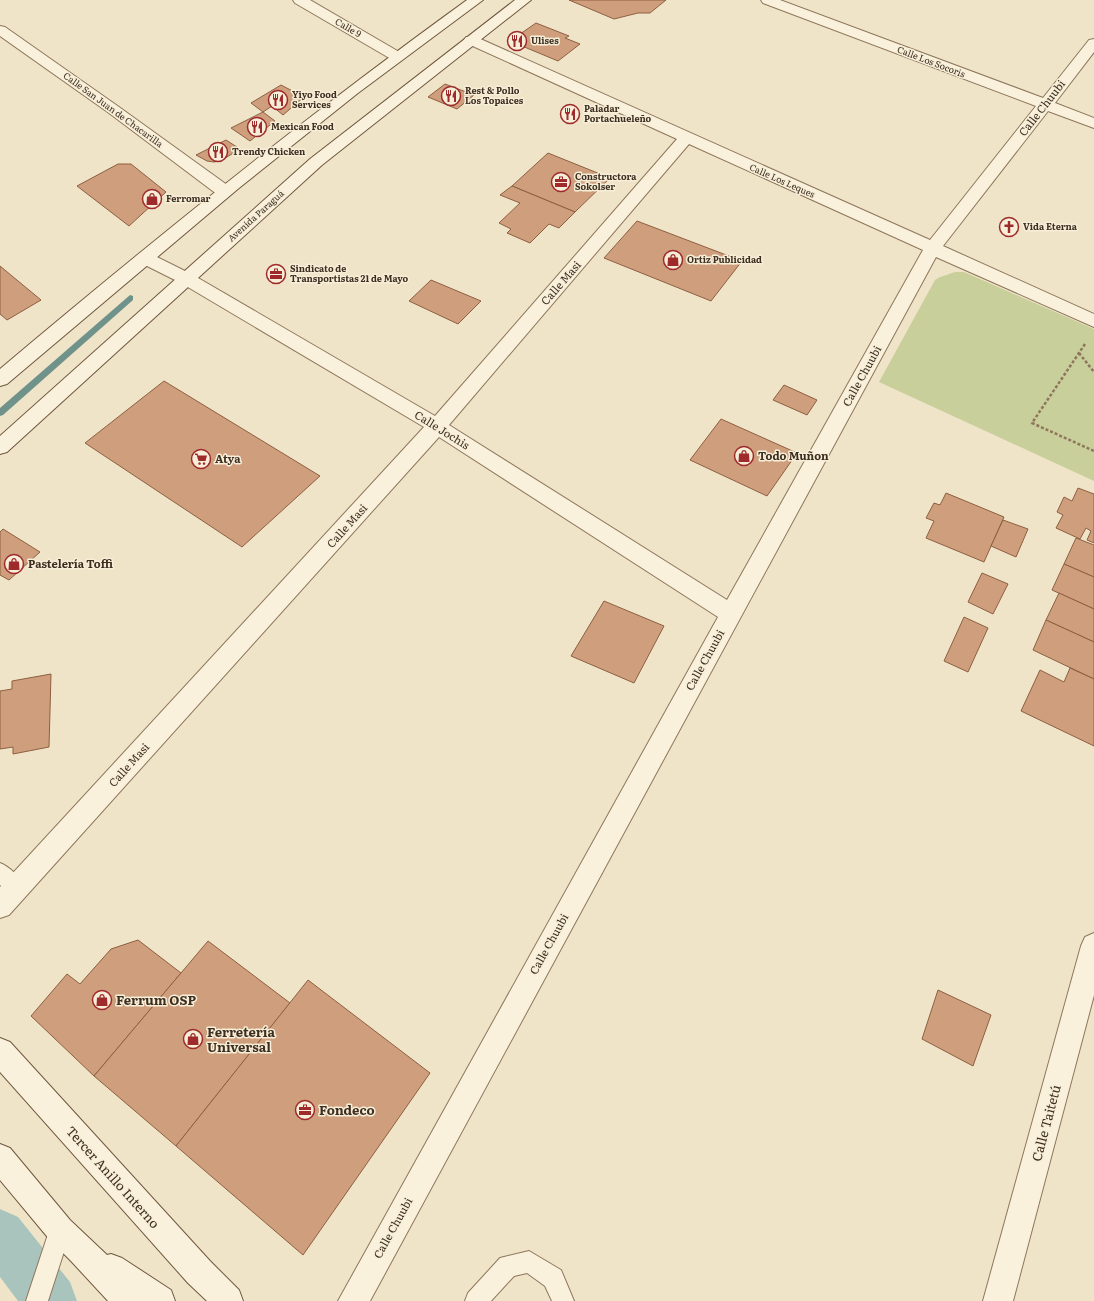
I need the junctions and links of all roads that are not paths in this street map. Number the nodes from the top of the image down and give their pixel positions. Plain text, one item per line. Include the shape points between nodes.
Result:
1 (300, 0) edge
2 (476, 0) edge
3 (524, 0) edge
4 (768, 0) edge
5 (0, 30) edge
6 (471, 40) junction
7 (1094, 43) edge
8 (396, 56) junction
9 (1044, 105) junction
10 (1094, 123) edge
11 (686, 138) junction
12 (224, 191) junction
13 (932, 249) junction
14 (145, 258) junction
15 (187, 278) junction
16 (1094, 321) edge
17 (2, 375) edge
18 (438, 426) junction
19 (0, 447) edge
20 (730, 614) junction
21 (0, 872) edge
22 (16, 888) junction
23 (0, 906) edge
24 (1094, 946) edge
25 (0, 1052) edge
26 (0, 1158) edge
27 (60, 1230) junction
28 (82, 1250) junction
29 (37, 1301) edge
30 (129, 1301) edge
31 (160, 1301) edge
32 (228, 1301) edge
33 (353, 1301) edge
34 (476, 1301) edge
35 (563, 1301) edge
36 (998, 1301) edge

1 - 8 street, Calle 9
2 - 8 street
3 - 6 street, Avenida Paraguá
4 - 9 street, Calle Los Socoris
5 - 12 street, Calle San Juan de Chacarilla
6 - 11 street, Calle Los Leques
6 - 15 street, Avenida Paraguá via 316,162
7 - 9 street, Calle Chuubi
8 - 12 street
9 - 10 street, Calle Los Socoris
9 - 13 street, Calle Chuubi
11 - 13 street, Calle Los Leques
11 - 18 street, Calle Masi
12 - 14 street
13 - 16 street, Calle Los Leques
13 - 20 street, Calle Chuubi
14 - 15 street, Calle Jochis
14 - 17 street
15 - 18 street, Calle Jochis
15 - 19 street, Avenida Paraguá
18 - 20 street, Calle Jochis
18 - 22 street, Calle Masi
20 - 33 street, Calle Chuubi
21 - 22 lane
22 - 23 street, Calle Masi
24 - 36 street, Calle Taitetú
25 - 32 street, Tercer Anillo Interno
26 - 27 street
27 - 28 street
27 - 29 lane
28 - 30 street
28 - 31 street
34 - 35 lane via 508,1266 529,1262 553,1278

